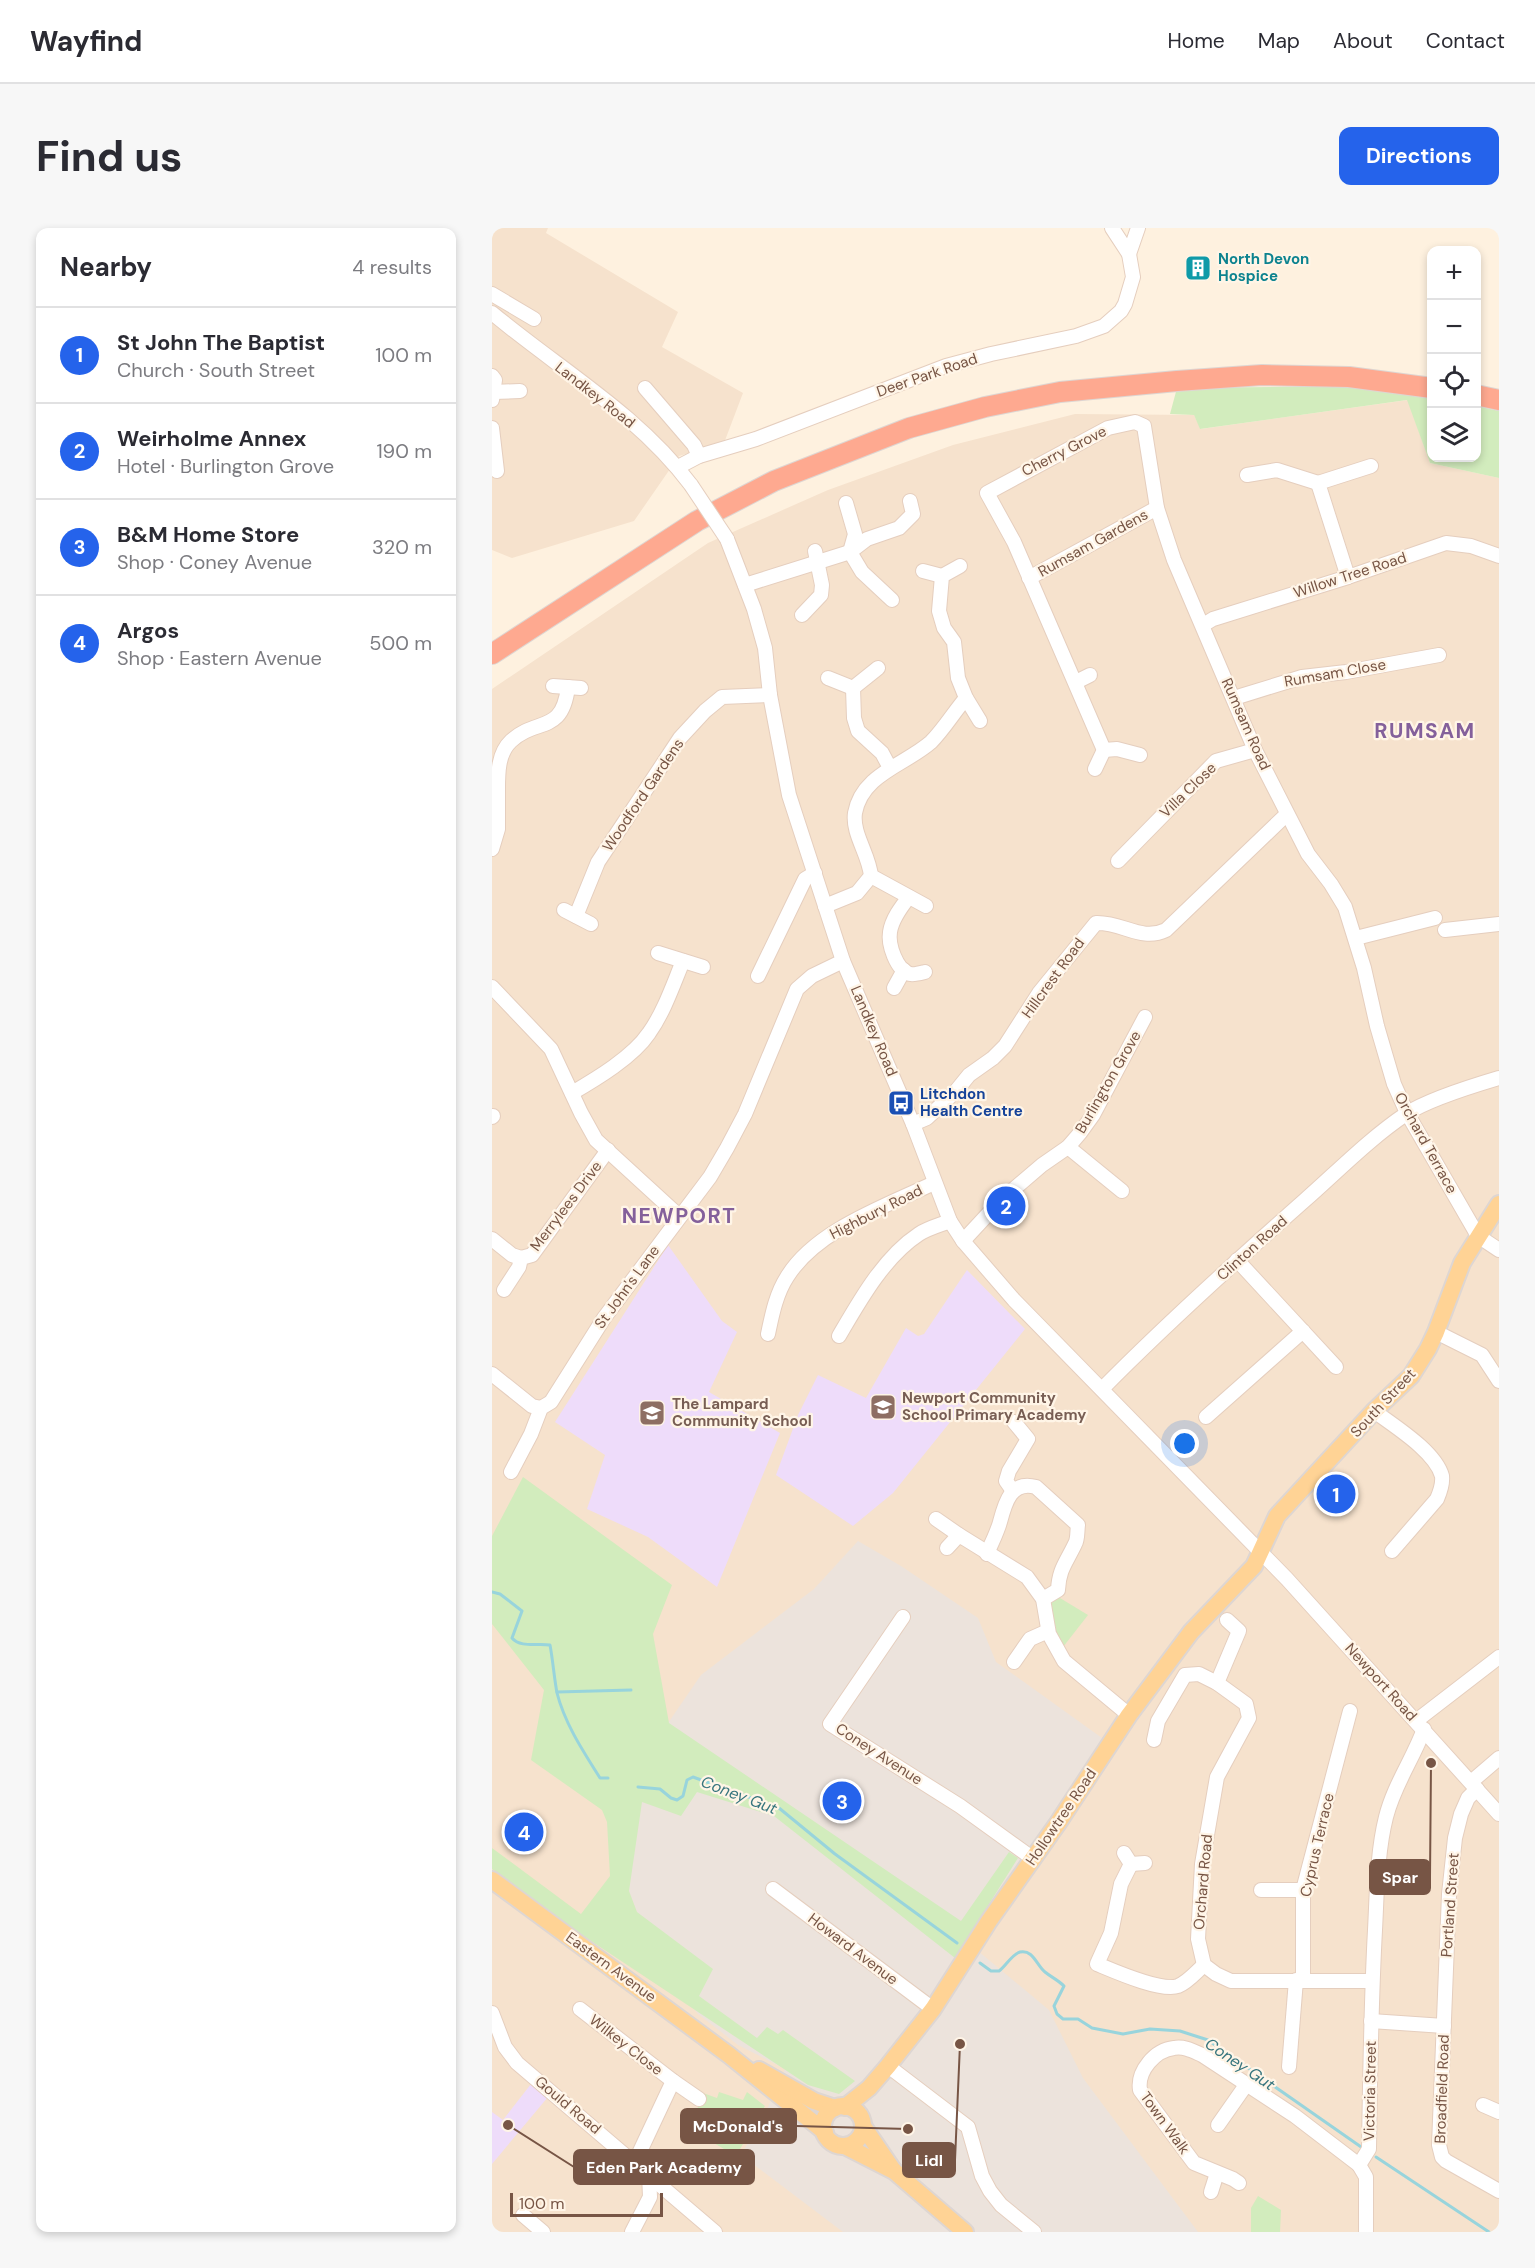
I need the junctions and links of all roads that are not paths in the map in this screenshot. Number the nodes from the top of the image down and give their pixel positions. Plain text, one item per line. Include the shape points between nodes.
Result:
1 (1112, 228) edge
2 (1138, 228) edge
3 (1129, 254) junction
4 (492, 294) edge
5 (492, 313) edge
6 (534, 319) dead end
7 (492, 376) edge
8 (645, 387) dead end
9 (1427, 388) edge
10 (520, 391) dead end
11 (493, 396) edge
12 (1481, 396) edge
13 (1499, 400) edge
14 (1144, 426) joint
15 (492, 428) edge
16 (699, 456) junction
17 (1371, 465) dead end
18 (678, 467) junction
19 (495, 474) edge
20 (1247, 475) dead end
21 (1319, 487) junction
22 (987, 493) joint
23 (910, 501) dead end
24 (846, 502) dead end
25 (1157, 507) junction
26 (850, 552) junction
27 (1499, 556) edge
28 (817, 557) junction
29 (960, 566) dead end
30 (923, 571) dead end
31 (942, 576) junction
32 (1348, 577) junction
33 (1029, 578) junction
34 (745, 585) junction
35 (892, 600) dead end
36 (802, 615) dead end
37 (1203, 625) junction
38 (492, 654) edge
39 (1439, 655) dead end
40 (878, 668) dead end
41 (1090, 675) dead end
42 (828, 678) dead end
43 (1076, 682) junction
44 (553, 686) dead end
45 (853, 688) junction
46 (770, 695) junction
47 (966, 698) junction
48 (1234, 698) junction
49 (980, 721) dead end
50 (1104, 750) junction
51 (1255, 750) junction
52 (1140, 755) dead end
53 (890, 768) junction
54 (1095, 769) dead end
55 (495, 794) edge
56 (1287, 814) junction
57 (492, 849) edge
58 (1118, 861) dead end
59 (815, 873) junction
60 (871, 876) junction
61 (909, 897) junction
62 (825, 906) junction
63 (926, 906) dead end
64 (1435, 918) dead end
65 (591, 924) dead end
66 (1499, 924) edge
67 (1445, 930) dead end
68 (1356, 938) junction
69 (658, 953) dead end
70 (683, 961) junction
71 (843, 961) junction
72 (703, 967) dead end
73 (904, 970) junction
74 (925, 972) dead end
75 (758, 976) dead end
76 (492, 987) edge
77 (894, 988) dead end
78 (1373, 1012) joint
79 (1145, 1017) dead end
80 (1499, 1078) edge
81 (572, 1093) junction
82 (1407, 1113) junction
83 (914, 1124) junction
84 (1068, 1148) junction
85 (608, 1150) junction
86 (934, 1183) junction
87 (1122, 1191) dead end
88 (1499, 1204) edge
89 (679, 1216) junction
90 (950, 1221) junction
91 (1478, 1236) junction
92 (492, 1239) edge
93 (963, 1241) junction
94 (1499, 1250) edge
95 (521, 1258) junction
96 (1237, 1260) junction
97 (504, 1290) dead end
98 (1303, 1331) junction
99 (1436, 1332) junction
100 (768, 1334) dead end
101 (840, 1336) dead end
102 (1336, 1367) dead end
103 (1497, 1372) edge
104 (492, 1374) edge
105 (1102, 1389) junction
106 (541, 1408) junction
107 (1374, 1411) junction
108 (1206, 1417) dead end
109 (1014, 1422) dead end
110 (511, 1472) dead end
111 (1013, 1491) junction
112 (936, 1519) dead end
113 (959, 1535) junction
114 (947, 1548) dead end
115 (1392, 1551) dead end
116 (1261, 1552) junction
117 (987, 1554) junction
118 (1043, 1599) junction
119 (903, 1617) dead end
120 (1227, 1620) dead end
121 (1048, 1631) junction
122 (1499, 1658) edge
123 (1014, 1662) dead end
124 (1217, 1683) junction
125 (1350, 1711) dead end
126 (1129, 1715) junction
127 (1420, 1725) junction
128 (1154, 1740) dead end
129 (1499, 1758) edge
130 (1474, 1785) junction
131 (1499, 1814) edge
132 (1032, 1858) junction
133 (1145, 1863) dead end
134 (492, 1880) edge
135 (773, 1889) dead end
136 (1261, 1890) dead end
137 (1303, 1890) junction
138 (1204, 1965) junction
139 (1299, 1980) junction
140 (1372, 1981) junction
141 (580, 2009) dead end
142 (933, 2009) junction
143 (492, 2013) edge
144 (1371, 2021) junction
145 (1444, 2026) junction
146 (495, 2030) edge
147 (729, 2055) junction
148 (888, 2066) junction
149 (1289, 2067) dead end
150 (673, 2081) junction
151 (1246, 2085) junction
152 (868, 2088) junction
153 (699, 2099) dead end
154 (1483, 2105) dead end
155 (840, 2108) junction
156 (1499, 2112) edge
157 (862, 2122) junction
158 (1218, 2125) dead end
159 (825, 2132) junction
160 (845, 2146) junction
161 (635, 2162) junction
162 (1359, 2165) junction
163 (894, 2172) junction
164 (1217, 2173) junction
165 (649, 2175) junction
166 (1239, 2183) dead end
167 (1499, 2191) edge
168 (669, 2192) junction
169 (1210, 2192) dead end
170 (650, 2198) junction
171 (523, 2215) dead end
172 (543, 2232) edge
173 (632, 2232) edge
174 (715, 2232) edge
175 (965, 2232) edge
176 (1034, 2232) edge
177 (1366, 2232) edge

1 - 3 street
2 - 3 street
3 - 16 street, Deer Park Road via 1133,277 1128,298 1121,311 1104,326 946,366 756,439
4 - 6 street
5 - 18 street, Landkey Road via 614,406
7 - 11 street
8 - 16 street
9 - 38 highway via 1338,377 1262,375 1177,381 1060,392 909,428 774,481 697,521
10 - 11 street
12 - 13 highway
14 - 22 street, Cherry Grove via 1135,422 1108,428
14 - 25 street, Rumsam Road
15 - 19 street
16 - 18 street, Deer Park Road
17 - 21 street
18 - 34 street, Landkey Road, bridge via 727,539
20 - 21 street via 1277,470
21 - 32 street
22 - 33 street, Rumsam Gardens
23 - 26 street via 913,514 899,528 867,539
24 - 26 street via 855,534
25 - 33 street, Rumsam Gardens
25 - 37 street, Rumsam Road via 1174,560
26 - 28 street
26 - 35 street via 862,572
27 - 32 street, Willow Tree Road via 1471,546 1446,543
28 - 34 street
28 - 36 street via 821,595
29 - 31 street
30 - 31 street
31 - 47 street via 939,611 954,642 958,678
32 - 37 street, Willow Tree Road
33 - 43 street, Rumsam Gardens
34 - 46 street, Landkey Road via 765,648
37 - 48 street, Rumsam Road
39 - 48 street, Rumsam Close via 1302,677
40 - 45 street
41 - 43 street
42 - 45 street
43 - 50 street, Rumsam Gardens
44 - 55 street via 575,688 549,723 510,742 499,765
45 - 53 street via 858,731 882,753
46 - 59 street, Landkey Road via 789,795
46 - 65 street, Woodford Gardens via 722,697 680,738 598,862 570,913
47 - 49 street
47 - 53 street via 933,739 914,756
48 - 51 street, Rumsam Road
50 - 52 street
50 - 54 street
51 - 56 street, Rumsam Road
51 - 58 street, Villa Close via 1216,761 1135,852
53 - 60 street via 861,795 855,814
55 - 57 street via 498,829
56 - 68 street, Rumsam Road via 1308,854 1345,908
56 - 83 street, Hillcrest Road via 1166,930 1155,936 1144,935 1107,922 1096,923 1039,993 1005,1046 969,1075 927,1118
59 - 62 street, Landkey Road
59 - 75 street via 806,879
60 - 61 street
60 - 62 street via 857,893
61 - 63 street
61 - 73 street via 898,910 890,931 891,949
62 - 71 street, Landkey Road
64 - 68 street
66 - 67 street
68 - 78 street, Rumsam Road
69 - 70 street
70 - 72 street
70 - 81 street via 649,1033 638,1046
71 - 83 street, Landkey Road
71 - 89 street, St John's Lane via 812,976 797,989 741,1122 710,1177
73 - 74 street via 911,974
73 - 77 street
76 - 81 street via 551,1049
78 - 82 street, Orchard Terrace via 1394,1084
79 - 84 street, Burlington Grove via 1093,1115
80 - 82 street, Clinton Road
81 - 85 street via 596,1140
82 - 91 street, Orchard Terrace
82 - 96 street, Clinton Road
83 - 86 street, Landkey Road
84 - 87 street
84 - 93 street, Burlington Grove via 1020,1182
85 - 89 street
85 - 95 street, Merrylees Drive via 532,1255
86 - 90 street, Landkey Road
86 - 100 street, Highbury Road via 833,1233 806,1254 785,1279
88 - 91 main road, South Street
89 - 106 street, St John's Lane via 598,1327 551,1401
90 - 93 street, Landkey Road
90 - 101 street via 921,1232 903,1246 858,1303
91 - 94 street
91 - 99 main road, South Street via 1462,1263
92 - 95 street
93 - 105 street, Landkey Road
95 - 97 street, Merrylees Drive
96 - 98 street
96 - 105 street, Clinton Road
98 - 102 street
98 - 108 street
99 - 103 street via 1482,1355
99 - 107 main road, South Street via 1411,1376
104 - 106 street via 532,1406
105 - 116 street, Landkey Road
106 - 110 street, St John's Lane
107 - 115 street via 1424,1451 1436,1463 1442,1477 1437,1499
107 - 116 main road, South Street via 1277,1516
109 - 111 street via 1028,1439 1006,1481
111 - 117 street via 1004,1504
111 - 118 street via 1020,1486 1036,1487 1078,1525 1076,1542 1063,1564 1058,1590
112 - 113 street
113 - 114 street
113 - 117 street
116 - 126 main road, Hollowtree Road via 1254,1566 1191,1632
116 - 127 street, Newport Road
117 - 118 street via 1027,1577
118 - 121 street
119 - 132 street, Coney Avenue via 831,1724 960,1806
120 - 124 street via 1239,1631
121 - 123 street via 1030,1639
121 - 126 street via 1064,1661
122 - 127 street
124 - 128 street, Orchard Road via 1199,1674 1185,1675 1158,1721
124 - 138 street, Orchard Road via 1246,1704 1249,1718 1217,1777 1202,1864 1198,1939
125 - 137 street, Cyprus Terrace
126 - 132 main road, Hollowtree Road
127 - 130 street, Newport Road
127 - 140 street, Victoria Street via 1419,1742 1402,1773 1386,1818
129 - 130 street, Portland Street
130 - 131 street, Newport Road
130 - 145 street, Portland Street via 1455,1839
132 - 142 main road, Hollowtree Road
133 - 138 street via 1127,1859 1111,1932 1093,1962 1164,1987 1185,1982
134 - 147 main road, Eastern Avenue
135 - 142 street, Howard Avenue
136 - 137 street
137 - 139 street, Cyprus Terrace
138 - 139 street via 1231,1981
139 - 140 street
139 - 149 street, Cyprus Terrace
140 - 144 street, Victoria Street
141 - 150 street, Wilkey Close
142 - 148 main road, Hollowtree Road
143 - 146 street, Gould Road
144 - 145 street
144 - 162 street, Victoria Street via 1369,2149
145 - 167 street, Broadfield Road via 1440,2153 1456,2168
146 - 161 street, Gould Road via 517,2063
147 - 155 main road, Eastern Avenue via 814,2100
147 - 159 main road, Eastern Avenue
148 - 152 main road, Hollowtree Road
148 - 176 street via 968,2127 990,2191
150 - 153 street, Wilkey Close
150 - 161 street, Wilkey Close
151 - 158 street
151 - 162 street, Town Walk via 1295,2116
151 - 164 street, Town Walk via 1185,2048 1161,2051 1138,2082 1186,2154 1194,2163
152 - 155 main road, Hollowtree Road
152 - 157 main road
154 - 156 street
155 - 157 main road via 858,2113
155 - 159 main road via 826,2118
157 - 160 main road via 858,2139
157 - 163 main road
159 - 160 main road via 832,2142
160 - 163 main road
161 - 165 street, Gould Road
162 - 177 street via 1366,2177
163 - 175 main road
164 - 166 street, Town Walk
164 - 169 street
165 - 168 street, Gould Road
165 - 170 street
168 - 170 street
168 - 174 street, Gould Road
170 - 173 street
171 - 172 street

